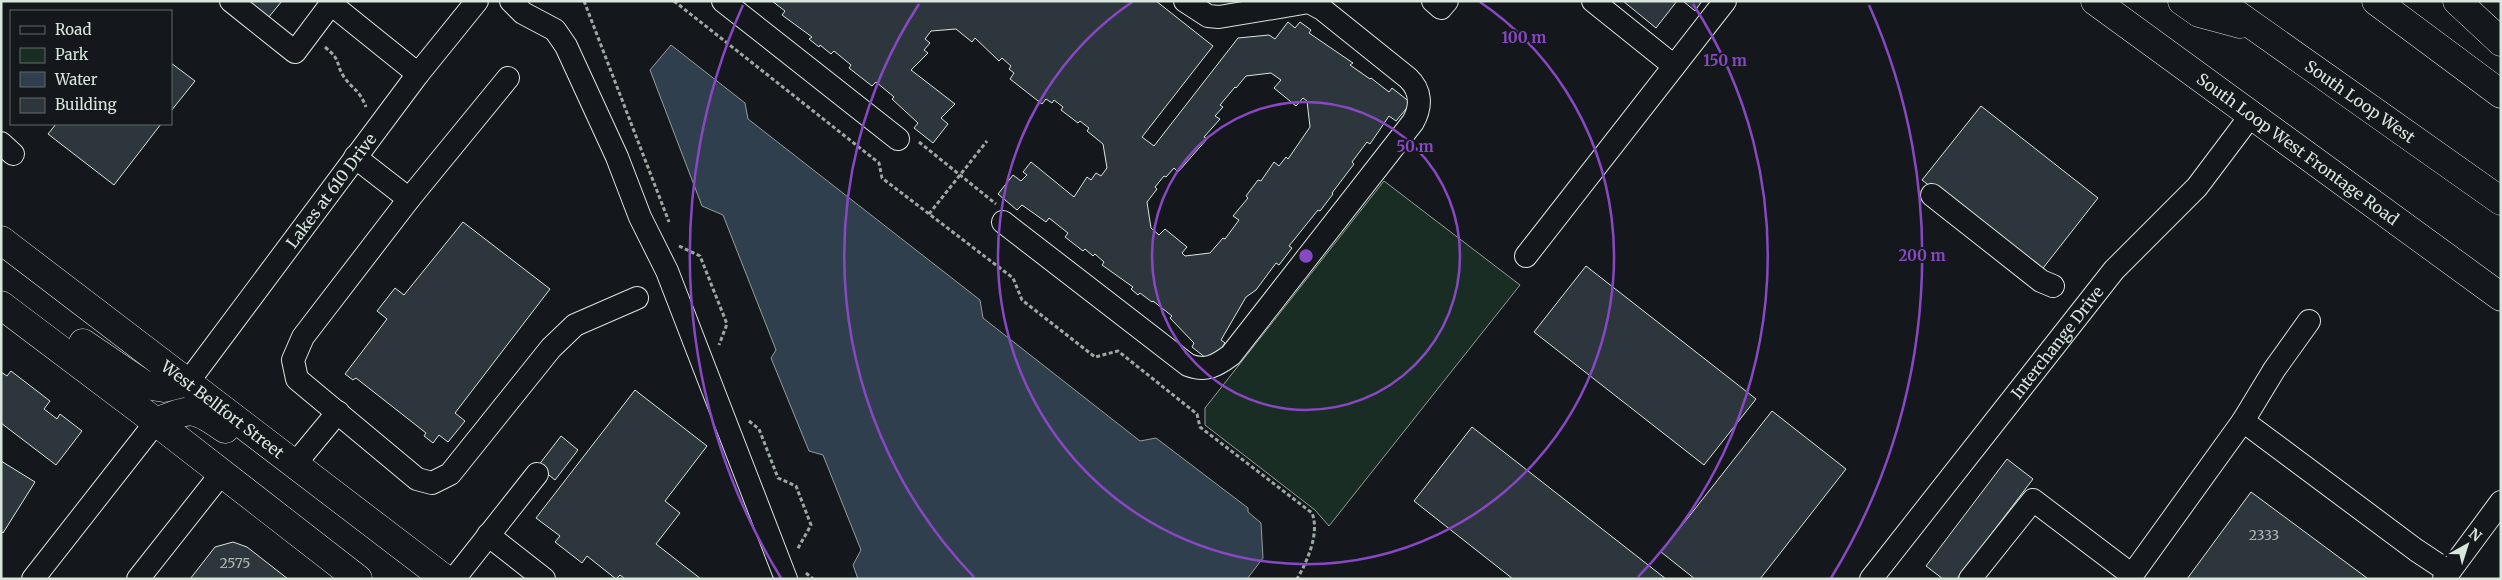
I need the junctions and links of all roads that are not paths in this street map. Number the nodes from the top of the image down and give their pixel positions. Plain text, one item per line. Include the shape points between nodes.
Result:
1 (231, 1) edge
2 (477, 1) edge
3 (511, 1) edge
4 (723, 1) edge
5 (1186, 1) edge
6 (1593, 1) edge
7 (1724, 1) edge
8 (2095, 1) edge
9 (2182, 1) edge
10 (2218, 1) edge
11 (2376, 1) edge
12 (2457, 1) edge
13 (2252, 27) junction
14 (2501, 42) edge
15 (1674, 66) junction
16 (418, 74) junction
17 (508, 78) dead end
18 (2501, 94) edge
19 (2252, 114) junction
20 (908, 140) road end
21 (355, 157) junction
22 (1932, 195) dead end
23 (409, 199) junction
24 (2501, 201) edge
25 (1003, 215) road end
26 (1, 240) edge
27 (1526, 256) dead end
28 (2053, 286) dead end
29 (2501, 297) edge
30 (638, 298) dead end
31 (8, 310) edge
32 (2309, 321) dead end
33 (188, 382) junction
34 (338, 412) junction
35 (2243, 421) junction
36 (156, 422) junction
37 (295, 464) junction
38 (221, 474) junction
39 (537, 474) dead end
40 (2501, 502) edge
41 (488, 535) junction
42 (795, 575) edge
43 (2446, 575) edge
44 (2135, 577) edge
45 (33, 579) edge
46 (138, 579) edge
47 (358, 579) edge
48 (445, 579) edge
49 (454, 579) edge
50 (544, 579) edge
51 (1871, 579) edge
52 (1970, 579) edge

1 - 16 street via 295,52 331,4
2 - 16 street, Lakes at 610 Drive
3 - 42 street via 523,13 555,30 566,46 680,302
4 - 20 street
5 - 25 street via 1202,13 1219,17 1309,2 1416,84 1420,102 1414,122 1231,355 1207,369 1188,366
6 - 15 street
7 - 15 street
8 - 19 main road, South Loop West Frontage Road
9 - 13 main road via 2199,13
10 - 13 main road, South Loop West
11 - 18 main road
12 - 14 main road
13 - 24 main road, South Loop West
15 - 27 street
16 - 21 street, Lakes at 610 Drive
17 - 23 street
19 - 29 main road, South Loop West Frontage Road
19 - 51 street, Interchange Drive via 2197,187 2114,270
21 - 23 street
21 - 33 street, Lakes at 610 Drive
22 - 28 street via 2041,281
23 - 34 street via 303,337 293,360 297,379
26 - 33 main road, West Bellfort Street
30 - 34 street via 575,325 550,348 450,474 432,483 417,479
31 - 33 main road via 48,317 109,363 145,385 164,388
31 - 36 main road
32 - 35 street
33 - 37 main road, West Bellfort Street
34 - 37 street
35 - 43 street
35 - 44 street
36 - 37 main road via 187,410 200,412 276,468
36 - 38 main road
36 - 45 street
37 - 48 main road, West Bellfort Street
38 - 46 street
38 - 47 main road
39 - 41 street
40 - 43 street
41 - 49 street
41 - 50 street
44 - 52 street via 2033,500

